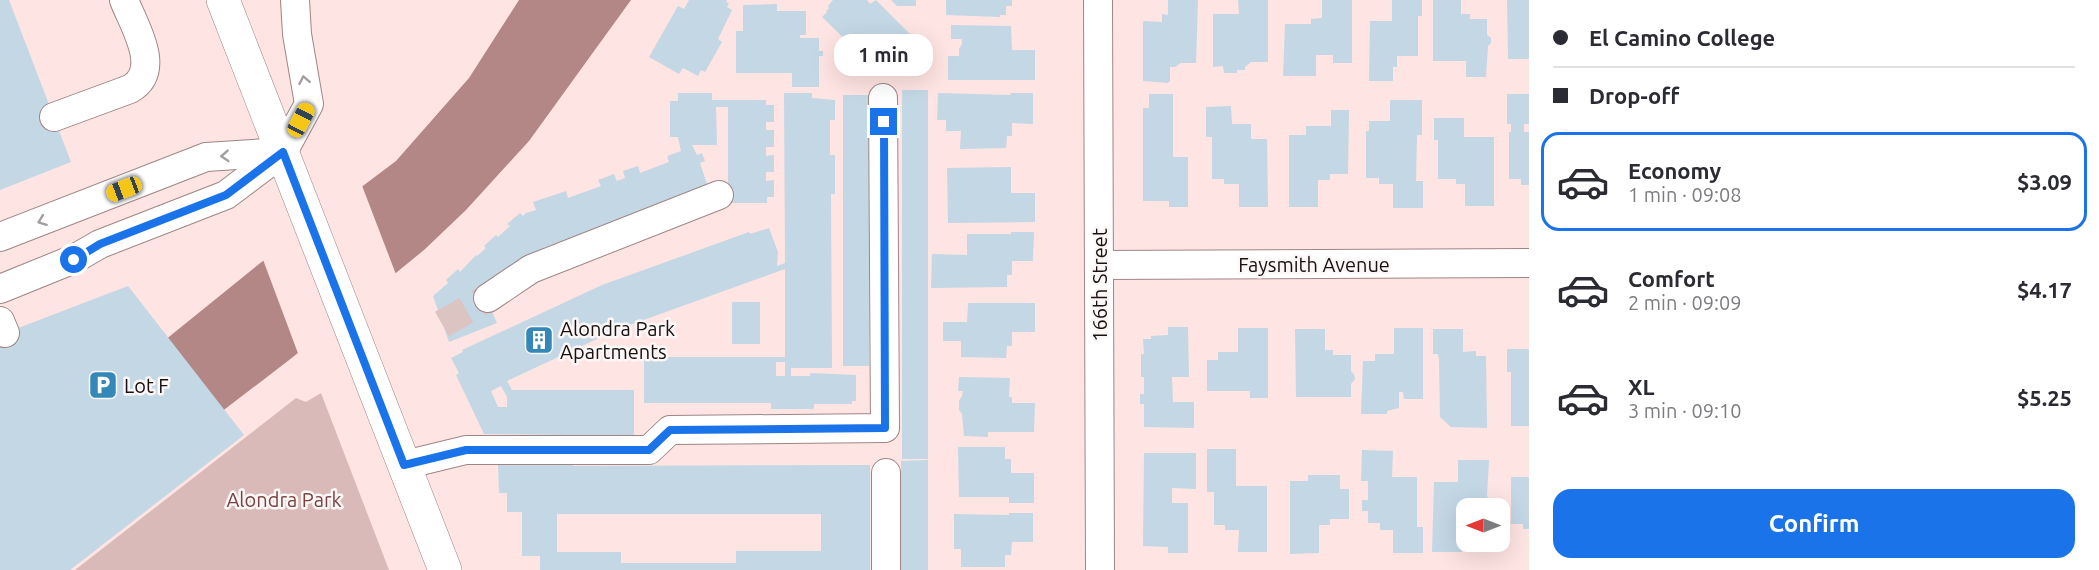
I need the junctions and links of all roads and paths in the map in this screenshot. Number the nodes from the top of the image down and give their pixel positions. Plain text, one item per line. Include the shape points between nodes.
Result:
1 (124, 0) edge
2 (223, 0) edge
3 (295, 0) edge
4 (1098, 0) edge
5 (883, 98) dead end
6 (54, 117) dead end
7 (283, 152) junction
8 (719, 195) dead end
9 (0, 237) edge
10 (1529, 263) edge
11 (1099, 265) junction
12 (0, 289) edge
13 (488, 298) tunnel mouth
14 (404, 465) junction
15 (886, 473) dead end
16 (446, 570) edge
17 (886, 570) edge
18 (1100, 570) edge

1 - 6 street via 147,58 144,75 130,89
2 - 7 main road
7 -> 3 street via 309,104
4 - 11 street, 166th Street
5 - 14 street via 885,428 670,430 649,450 466,450
7 -> 9 street via 206,157
7 - 12 street via 226,195 100,244 74,260
7 - 14 main road
8 - 13 street via 531,269
10 - 11 street, Faysmith Avenue
11 - 18 street, 166th Street
14 - 16 main road
15 - 17 street

